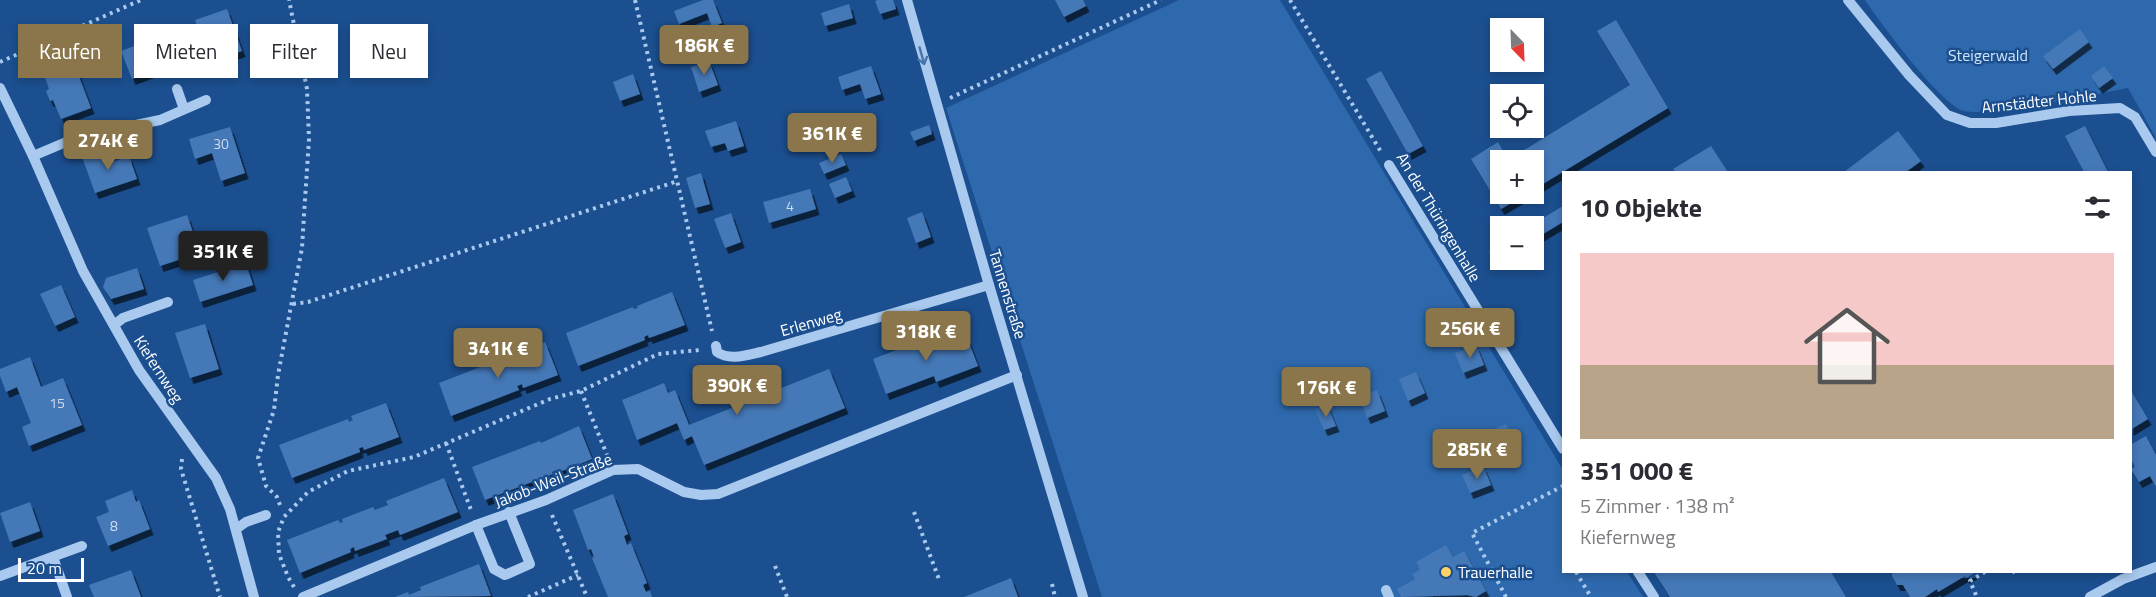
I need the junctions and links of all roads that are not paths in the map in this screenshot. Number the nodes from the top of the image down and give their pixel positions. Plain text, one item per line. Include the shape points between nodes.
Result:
1 (907, 0) edge
2 (1848, 0) edge
3 (0, 88) edge
4 (177, 89) dead end
5 (206, 100) dead end
6 (184, 109) junction
7 (2156, 152) edge
8 (33, 156) junction
9 (1389, 165) road end
10 (989, 285) junction
11 (168, 302) dead end
12 (114, 326) junction
13 (716, 346) road end
14 (1017, 375) junction
15 (1562, 447) edge
16 (509, 513) junction
17 (266, 515) dead end
18 (476, 525) junction
19 (236, 529) junction
20 (82, 546) dead end
21 (53, 557) junction
22 (2156, 567) edge
23 (1639, 573) edge
24 (0, 576) edge
25 (300, 594) edge
26 (67, 597) edge
27 (254, 597) edge
28 (1083, 597) edge
29 (1654, 597) edge
30 (2090, 597) edge

1 -> 10 street, Tannenstraße
2 - 7 street, Arnstädter Hohle via 1947,115 1970,123 1996,123 2069,111 2120,108 2135,117
3 - 8 street, Kiefernweg
4 - 6 street
5 - 6 street
6 - 8 street via 160,120 78,137
8 - 12 street, Kiefernweg via 83,271
9 - 15 street, An der Thüringenhalle
10 - 13 street, Erlenweg via 761,352 727,356 717,352
10 - 14 street, Tannenstraße
11 - 12 street via 123,318
12 - 19 street, Kiefernweg via 139,370 216,478
14 - 16 street, Jakob-Weil-Straße via 718,494 684,492 638,469 613,470
14 - 28 street, Tannenstraße
16 - 18 street, Jakob-Weil-Straße
16 - 18 street via 530,564 505,575 494,569
17 - 19 street
18 - 25 street, Jakob-Weil-Straße
19 - 27 street, Kiefernweg
20 - 21 street
21 - 24 street
21 - 26 street
22 - 30 street
23 - 29 street

